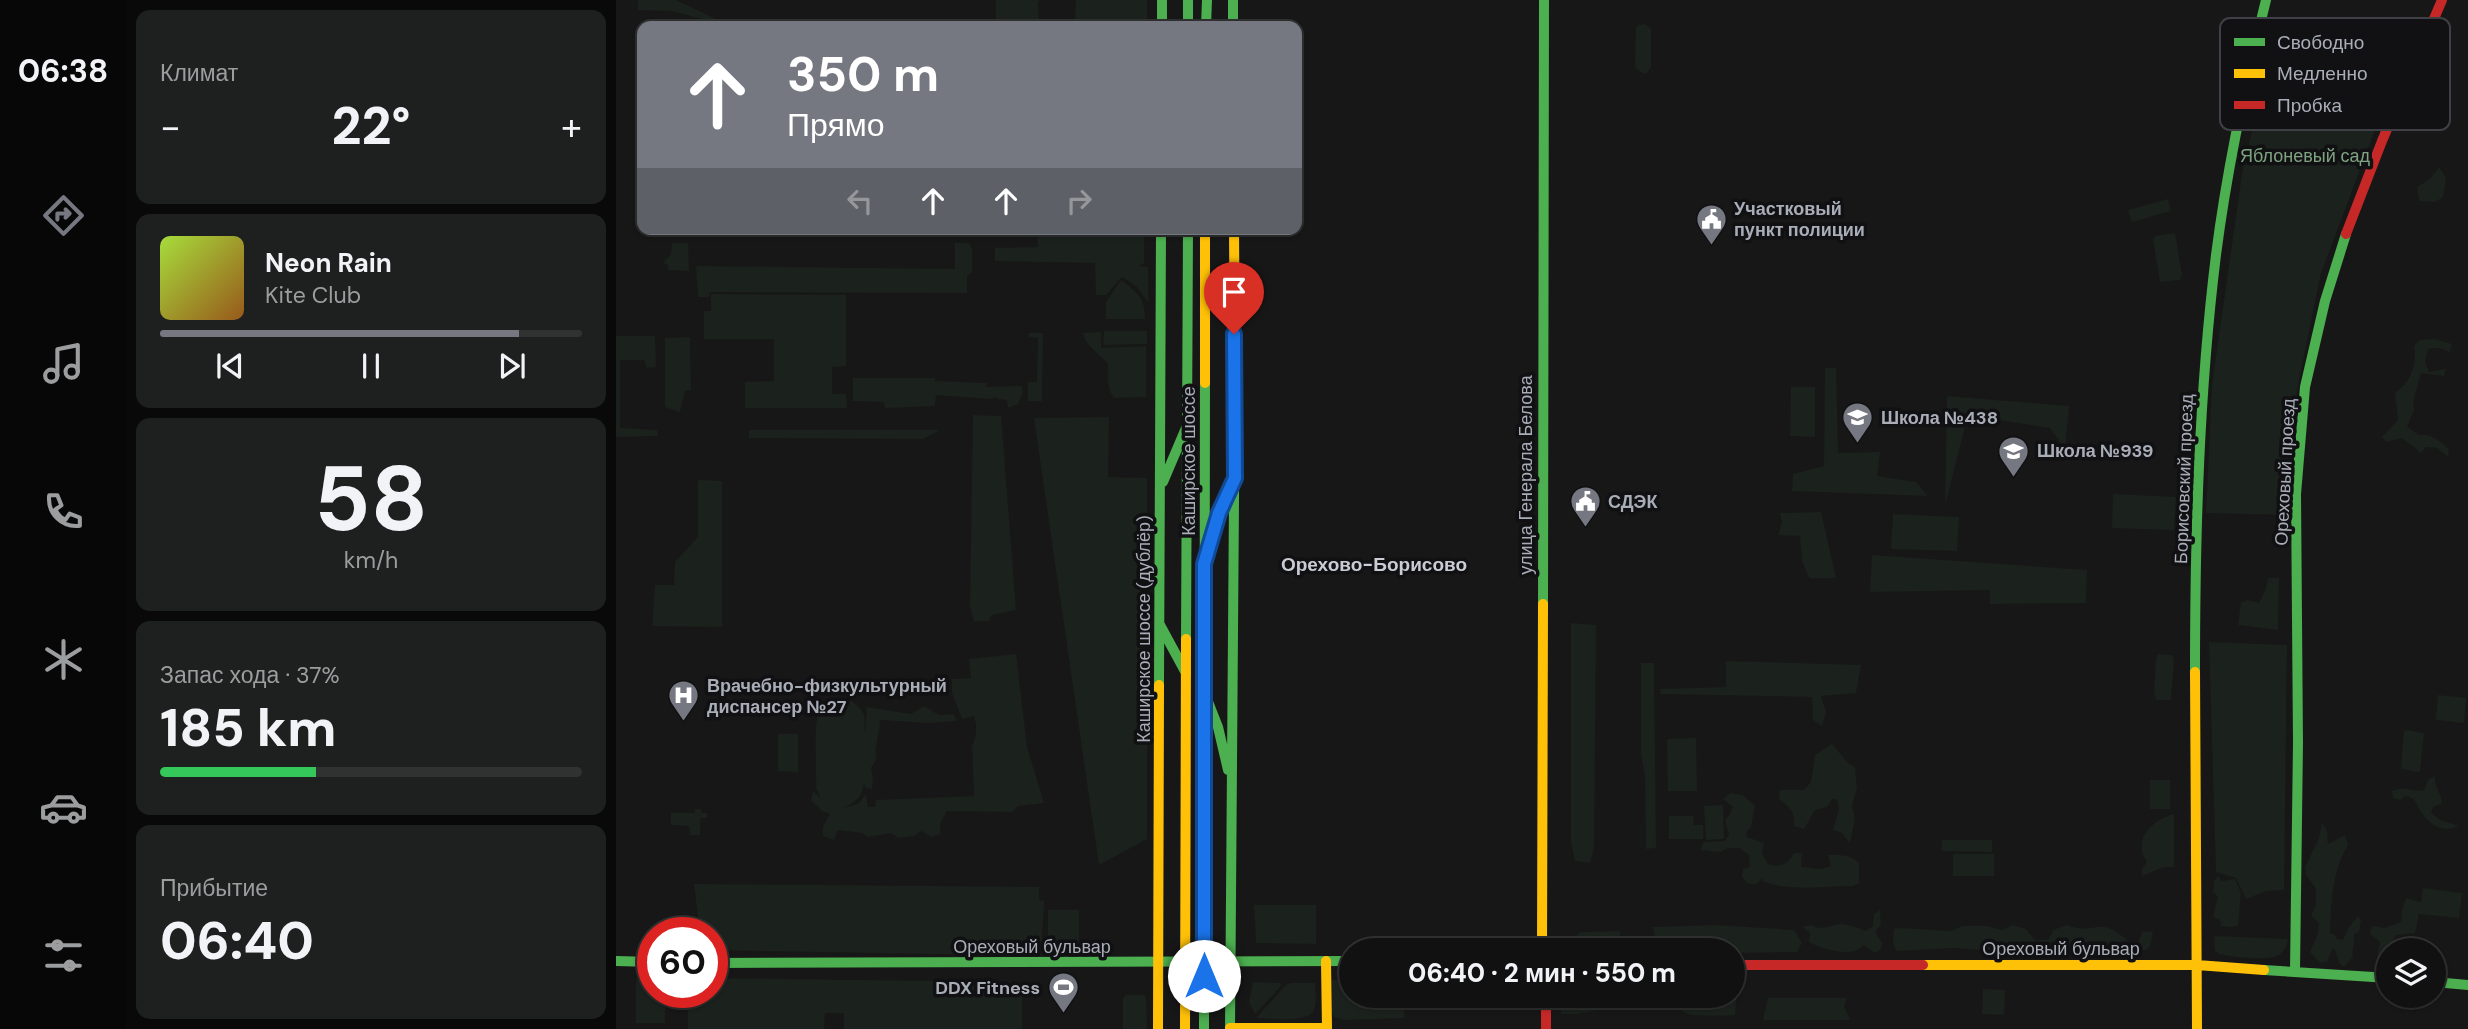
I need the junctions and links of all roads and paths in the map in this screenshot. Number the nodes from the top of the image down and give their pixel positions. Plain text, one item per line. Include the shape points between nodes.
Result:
1 (1162, 0) edge
2 (1188, 0) edge
3 (1207, 0) edge
4 (1233, 0) edge
5 (1544, 0) edge
6 (2266, 0) edge
7 (2442, 0) edge
8 (2262, 18) edge
9 (2434, 18) edge
10 (1162, 21) edge
11 (1188, 21) edge
12 (1206, 21) edge
13 (1233, 21) edge
14 (2237, 130) edge
15 (2387, 130) edge
16 (1161, 235) edge
17 (1188, 235) edge
18 (1205, 235) edge
19 (1234, 235) edge
20 (1188, 425) junction
21 (1235, 478) junction
22 (1160, 489) junction
23 (1204, 564) junction
24 (1160, 624) junction
25 (1186, 674) junction
26 (1203, 690) junction
27 (1232, 788) junction
28 (1542, 938) edge
29 (616, 961) edge
30 (1326, 961) junction
31 (1339, 961) edge
32 (637, 962) edge
33 (1157, 962) junction
34 (1185, 962) junction
35 (1204, 962) junction
36 (1230, 962) junction
37 (728, 963) edge
38 (1745, 965) edge
39 (2197, 965) junction
40 (2295, 970) junction
41 (2376, 977) edge
42 (2446, 983) edge
43 (2468, 985) edge
44 (1546, 1008) edge
45 (1230, 1028) edge
46 (1158, 1029) edge
47 (1185, 1029) edge
48 (1204, 1029) edge
49 (1546, 1029) edge
50 (2197, 1029) edge

1 - 10 main road
2 - 11 main road
3 - 12 main road
4 - 13 main road
5 - 28 main road, улица Генерала Белова
6 - 8 main road, Борисовский проезд
7 - 9 main road, Ореховый проезд
14 - 39 main road, Борисовский проезд via 2211,297 2202,404 2196,569
15 - 40 main road, Ореховый проезд via 2340,251 2305,387 2296,494
16 - 22 main road, Каширское шоссе (дублёр)
17 - 20 main road, Каширское шоссе
18 - 23 main road, Каширское шоссе
19 - 21 main road
20 - 22 main road
20 - 25 main road, Каширское шоссе
21 - 23 main road
21 - 27 main road
22 - 24 main road, Каширское шоссе (дублёр)
23 - 26 main road, Каширское шоссе
24 - 25 main road
24 - 33 main road, Каширское шоссе (дублёр)
25 - 34 main road, Каширское шоссе
26 - 27 main road via 1218,727
26 - 35 main road, Каширское шоссе
27 - 36 main road
29 - 32 main road
30 - 31 main road, Ореховый бульвар
30 - 36 main road, Ореховый бульвар
30 - 45 main road via 1327,1028
33 - 34 main road, Ореховый бульвар
33 - 37 main road, Ореховый бульвар
33 - 46 main road, Каширское шоссе (дублёр)
34 - 35 main road, Ореховый бульвар
34 - 47 main road, Каширское шоссе
35 - 36 main road, Ореховый бульвар
35 - 48 main road, Каширское шоссе
36 - 45 main road
38 - 39 main road, Ореховый бульвар
39 - 40 main road, Ореховый бульвар
39 - 50 main road, Борисовский проезд
40 - 41 main road, Ореховый бульвар
42 - 43 main road
44 - 49 main road

